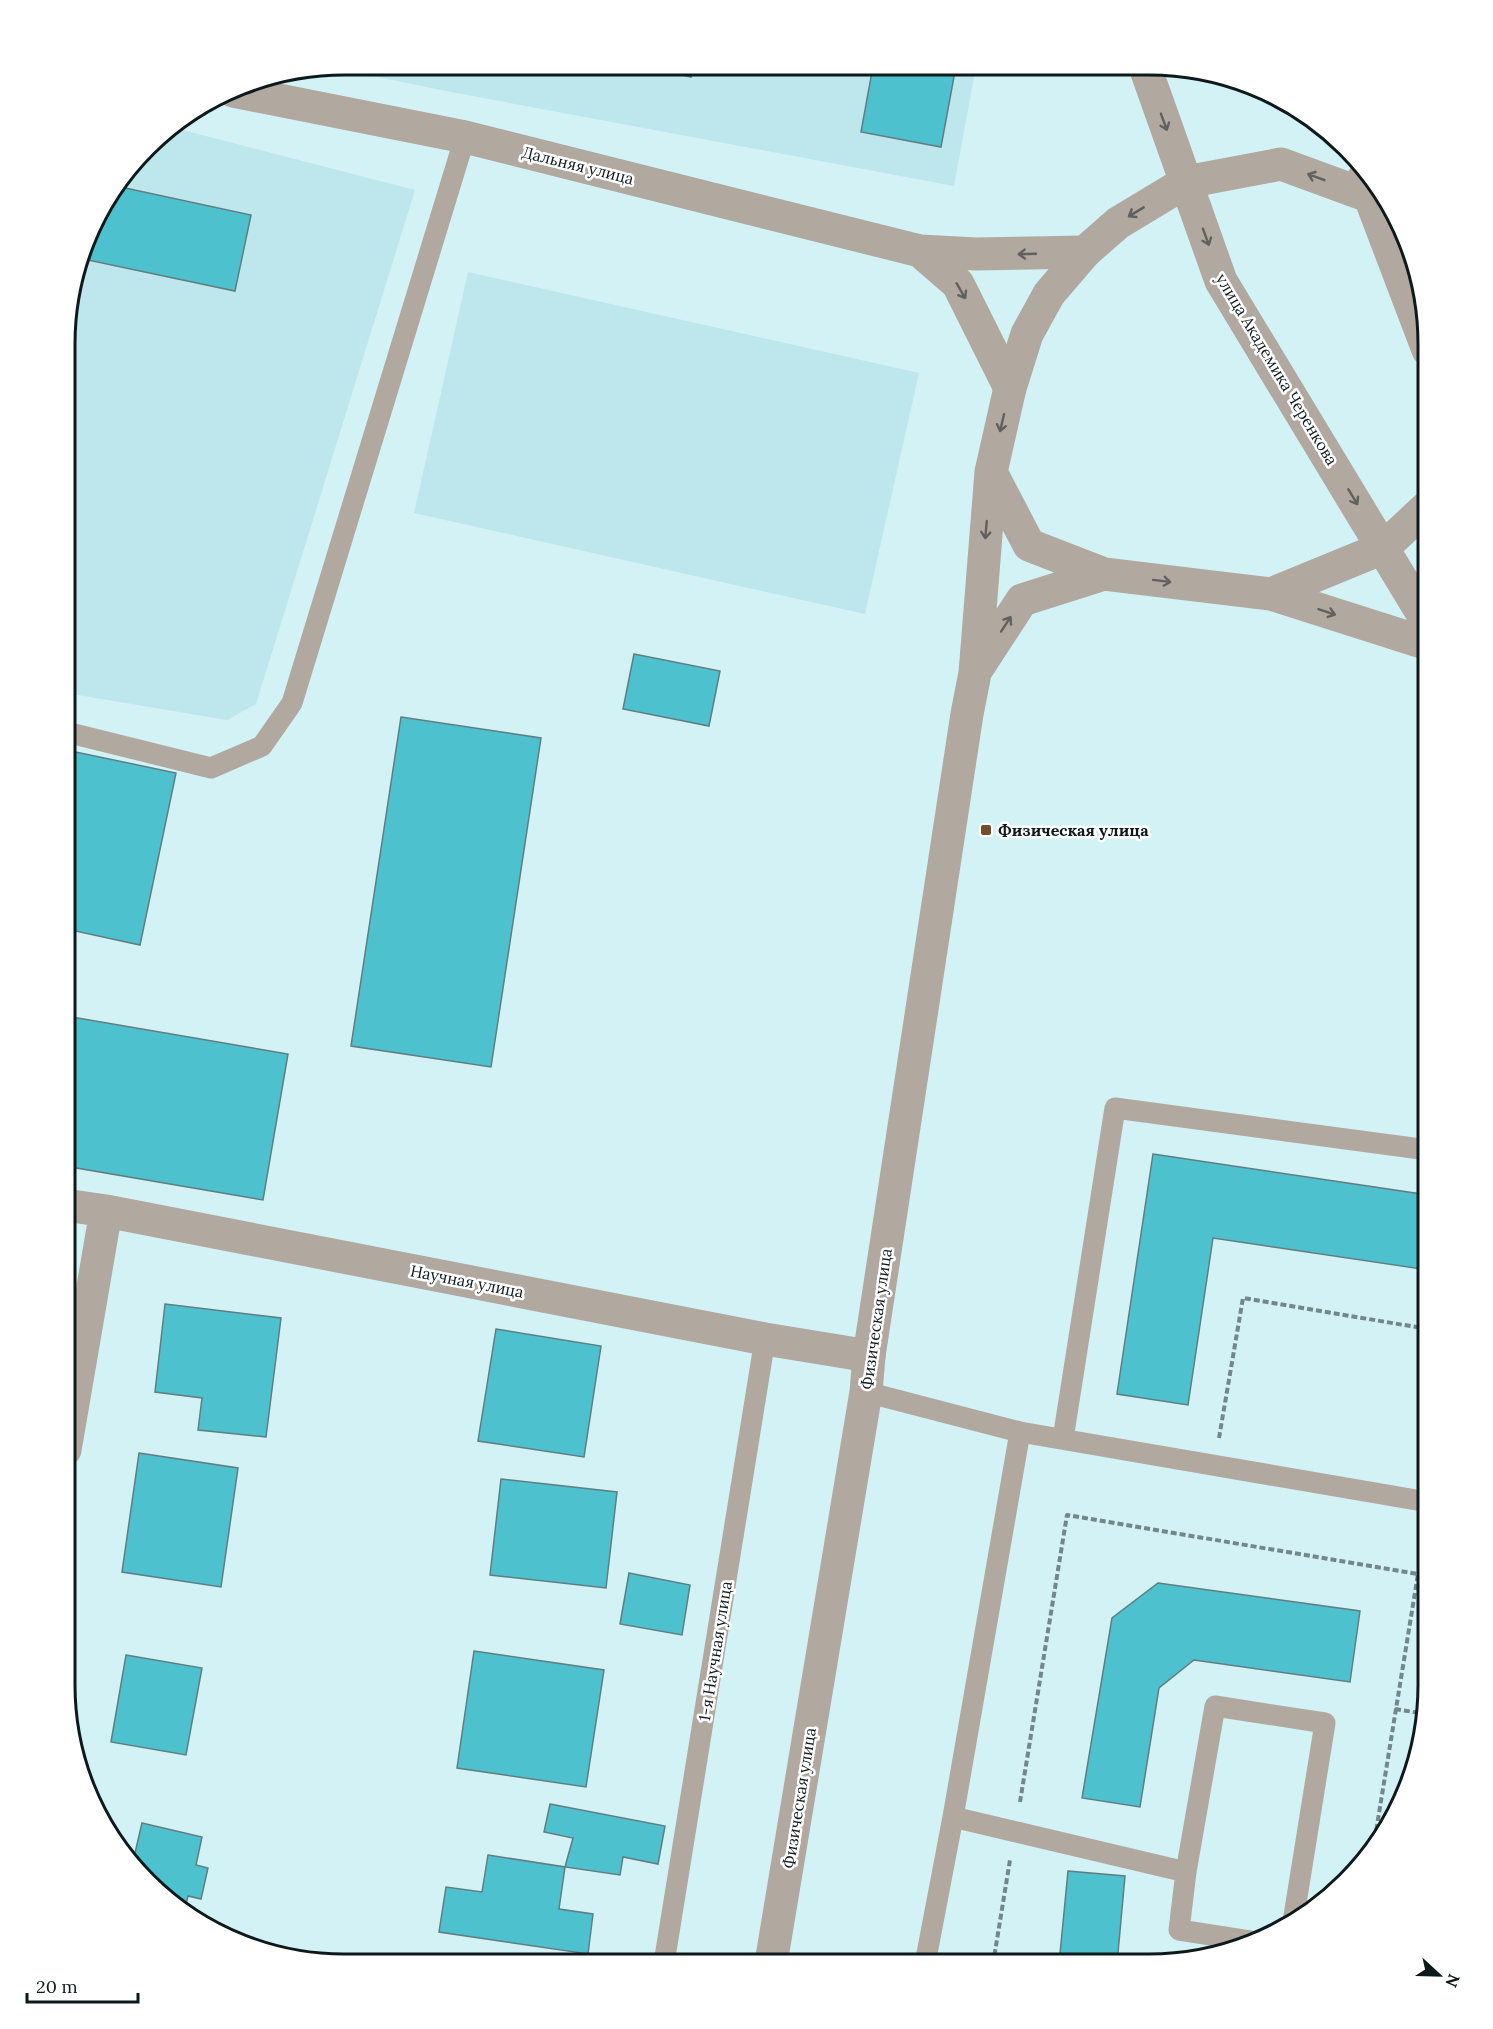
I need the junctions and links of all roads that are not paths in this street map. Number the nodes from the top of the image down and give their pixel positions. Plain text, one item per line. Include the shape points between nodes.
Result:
1 (1148, 75) edge
2 (245, 93) edge
3 (465, 137) junction
4 (1186, 182) junction
5 (1366, 186) edge
6 (920, 250) junction
7 (1085, 252) junction
8 (1417, 320) edge
9 (1010, 388) junction
10 (991, 472) junction
11 (1418, 515) edge
12 (1383, 548) junction
13 (1104, 574) junction
14 (1271, 594) junction
15 (1418, 606) edge
16 (1418, 641) edge
17 (975, 673) junction
18 (75, 734) edge
19 (1418, 1149) edge
20 (75, 1207) edge
21 (106, 1211) junction
22 (765, 1339) junction
23 (869, 1356) junction
24 (75, 1392) edge
25 (866, 1392) junction
26 (1020, 1432) junction
27 (1063, 1439) junction
28 (1418, 1500) edge
29 (953, 1817) junction
30 (1186, 1872) junction
31 (1295, 1912) edge
32 (1238, 1939) edge
33 (665, 1954) edge
34 (773, 1954) edge
35 (927, 1954) edge

1 -> 4 street, улица Академика Черенкова
2 - 3 street, Дальняя улица
3 - 6 street, Дальняя улица
3 - 18 lane via 292,703 262,746 211,768
5 -> 4 street, Физическая улица via 1281,164
4 -> 7 street, Физическая улица via 1118,223
4 -> 12 street, улица Академика Черенкова via 1221,281
5 - 8 street
7 -> 6 street, Дальняя улица via 976,254
6 -> 9 street, Дальняя улица via 958,284
7 - 9 street, Физическая улица via 1049,294 1027,334
9 -> 10 street, Физическая улица
10 - 13 street, Физическая улица via 1029,545
10 -> 17 street, Физическая улица
11 - 12 street, Физическая улица
12 - 14 street, Физическая улица
12 - 15 street, улица Академика Черенкова
13 -> 14 street, Физическая улица
17 -> 13 street, Физическая улица via 1022,600
14 -> 16 street, Физическая улица
17 - 23 street, Физическая улица
19 - 27 lane via 1115,1108
20 - 21 street, Научная улица
21 - 22 street, Научная улица
21 - 24 street
22 - 23 street, Научная улица
22 - 33 lane, 1-я Научная улица
23 - 25 street, Физическая улица
25 - 26 lane
25 - 34 street, Физическая улица
26 - 27 lane
26 - 29 lane
27 - 28 lane
29 - 30 lane
29 - 35 lane
30 - 31 lane via 1215,1706 1325,1724
30 - 32 lane via 1179,1930

